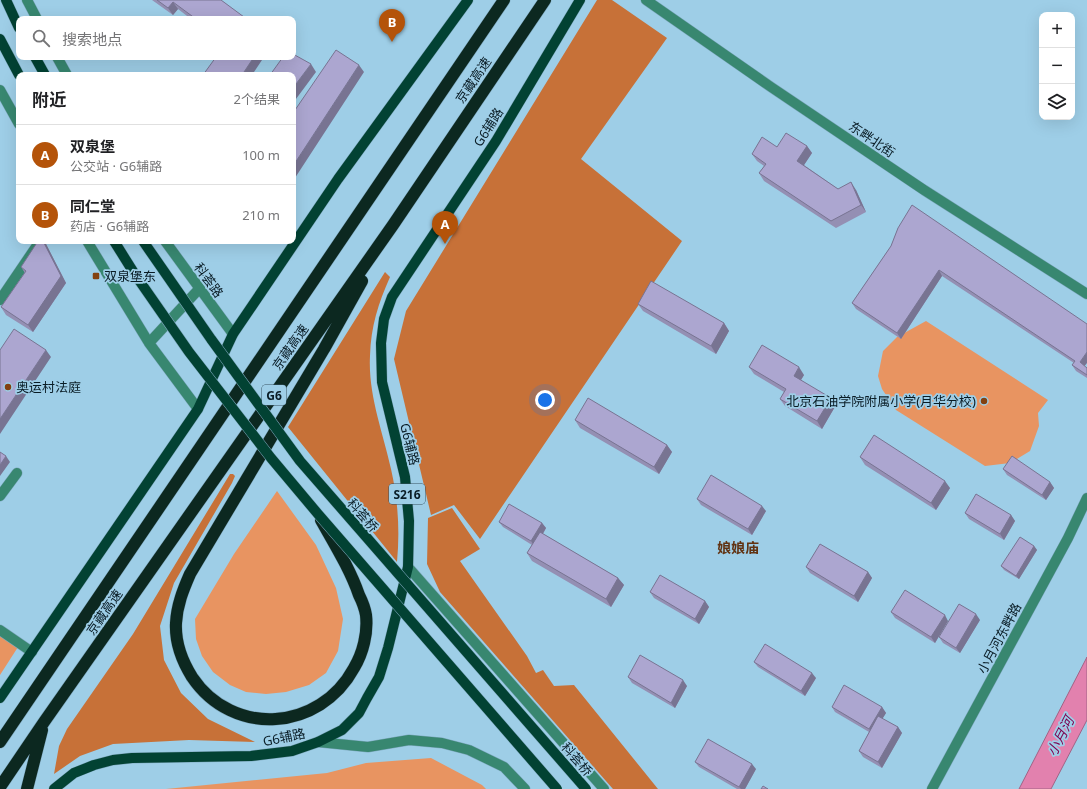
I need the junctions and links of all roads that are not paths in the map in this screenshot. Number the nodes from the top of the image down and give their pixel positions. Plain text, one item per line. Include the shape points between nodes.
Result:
1 (6, 0) edge
2 (27, 0) edge
3 (468, 0) edge
4 (545, 0) edge
5 (580, 0) edge
6 (646, 0) edge
7 (501, 3) edge
8 (35, 16) edge
9 (16, 22) edge
10 (2, 42) edge
11 (36, 60) edge
12 (59, 60) edge
13 (17, 72) edge
14 (42, 72) edge
15 (65, 72) edge
16 (0, 90) edge
17 (16, 119) edge
18 (393, 225) junction
19 (296, 241) edge
20 (38, 244) edge
21 (89, 244) edge
22 (116, 244) edge
23 (145, 244) edge
24 (167, 244) edge
25 (294, 244) edge
26 (199, 288) junction
27 (1087, 294) edge
28 (0, 300) edge
29 (233, 334) junction
30 (149, 343) junction
31 (198, 409) junction
32 (17, 473) dead end
33 (0, 496) edge
34 (1087, 498) edge
35 (318, 514) junction
36 (408, 568) junction
37 (0, 630) edge
38 (32, 652) junction
39 (0, 698) edge
40 (44, 722) junction
41 (12, 724) junction
42 (0, 736) edge
43 (0, 742) edge
44 (318, 742) junction
45 (0, 787) edge
46 (27, 789) edge
47 (54, 789) edge
48 (525, 789) edge
49 (557, 789) edge
50 (586, 789) edge
51 (604, 789) edge
52 (932, 789) edge

1 - 9 main road
2 - 8 street
3 - 19 main road
4 - 18 highway, 京藏高速 / G6
5 - 36 main road, G6辅路 / S216 via 496,141 392,297 384,319 381,343 382,382 405,478 409,521
6 - 27 street, 东畔北街 via 924,190
7 - 41 highway, 京藏高速 / G6
10 - 13 main road
11 - 14 main road
12 - 15 street
16 - 17 street
18 - 35 highway, bridge via 324,349 190,574 180,596 176,624 179,649 186,668 198,686 214,701 229,710 251,718 272,720 308,712 318,707 337,690 359,660 365,639 366,615 352,576
18 - 40 highway, 京藏高速 / G6
20 - 28 street
21 - 30 street
22 - 35 main road, bridge via 189,352
23 - 50 main road, 科荟桥, bridge via 210,339 300,461
24 - 26 street, 科荟路
25 - 29 main road
26 - 29 street, 科荟路
26 - 30 street
29 - 31 main road
30 - 31 street
31 - 38 main road
32 - 33 street
34 - 52 street, 小月河东畔路
35 - 49 main road, bridge
36 - 44 main road, G6辅路 / S216 via 379,677 358,713 342,730
36 - 51 street
37 - 38 street
38 - 39 main road
40 - 45 highway, 京藏高速 / G6
40 - 46 highway
41 - 42 highway
41 - 43 highway, 京藏高速 / G6
44 - 47 main road, G6辅路 / S216 via 292,751 257,755 113,760 74,773
44 - 48 street via 368,747 409,740 442,743 469,750 504,768

